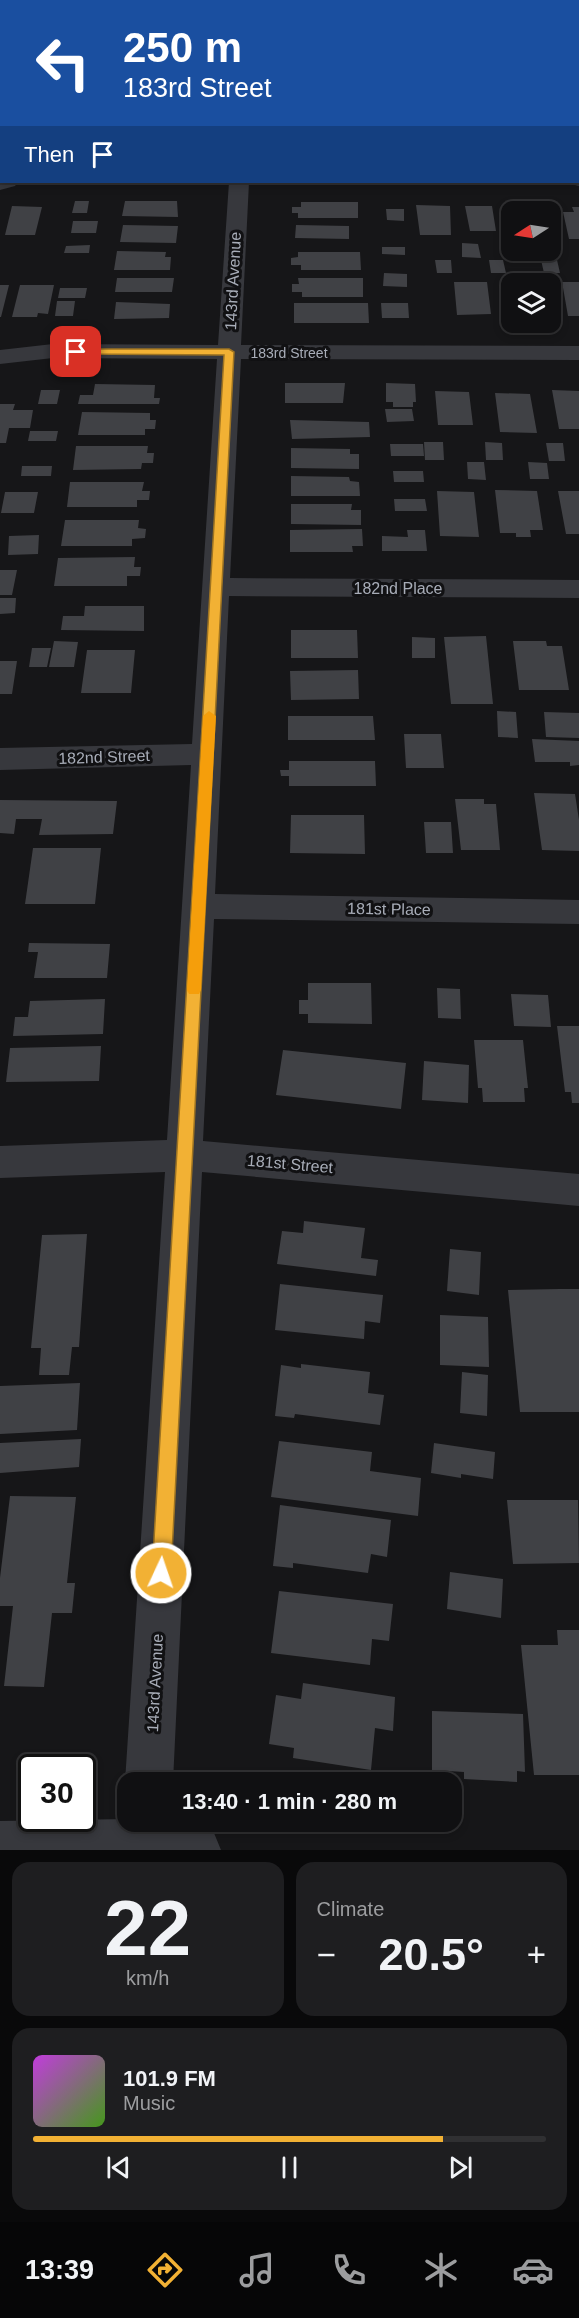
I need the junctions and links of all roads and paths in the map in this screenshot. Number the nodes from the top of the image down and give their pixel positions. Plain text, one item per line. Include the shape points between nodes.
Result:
1 (239, 183) edge
2 (229, 352) junction
3 (579, 353) edge
4 (0, 357) edge
5 (217, 587) junction
6 (579, 589) edge
7 (207, 753) junction
8 (0, 759) edge
9 (199, 906) junction
10 (579, 912) edge
11 (186, 1155) junction
12 (0, 1162) edge
13 (579, 1190) edge
14 (150, 1772) edge
15 (146, 1838) edge
16 (0, 1845) edge
17 (197, 1850) edge

1 - 2 street, 143rd Avenue
2 - 3 street, 183rd Street
2 - 4 street, 183rd Street via 52,351
2 - 5 street, 143rd Avenue
5 - 6 street, 182nd Place
5 - 7 street, 143rd Avenue
7 - 8 street, 182nd Street
7 - 9 street, 143rd Avenue
9 - 10 street, 181st Place
9 - 11 street, 143rd Avenue
11 - 12 street, 181st Street
11 - 13 street, 181st Street
11 - 14 street, 143rd Avenue
15 - 16 street
15 - 17 street

